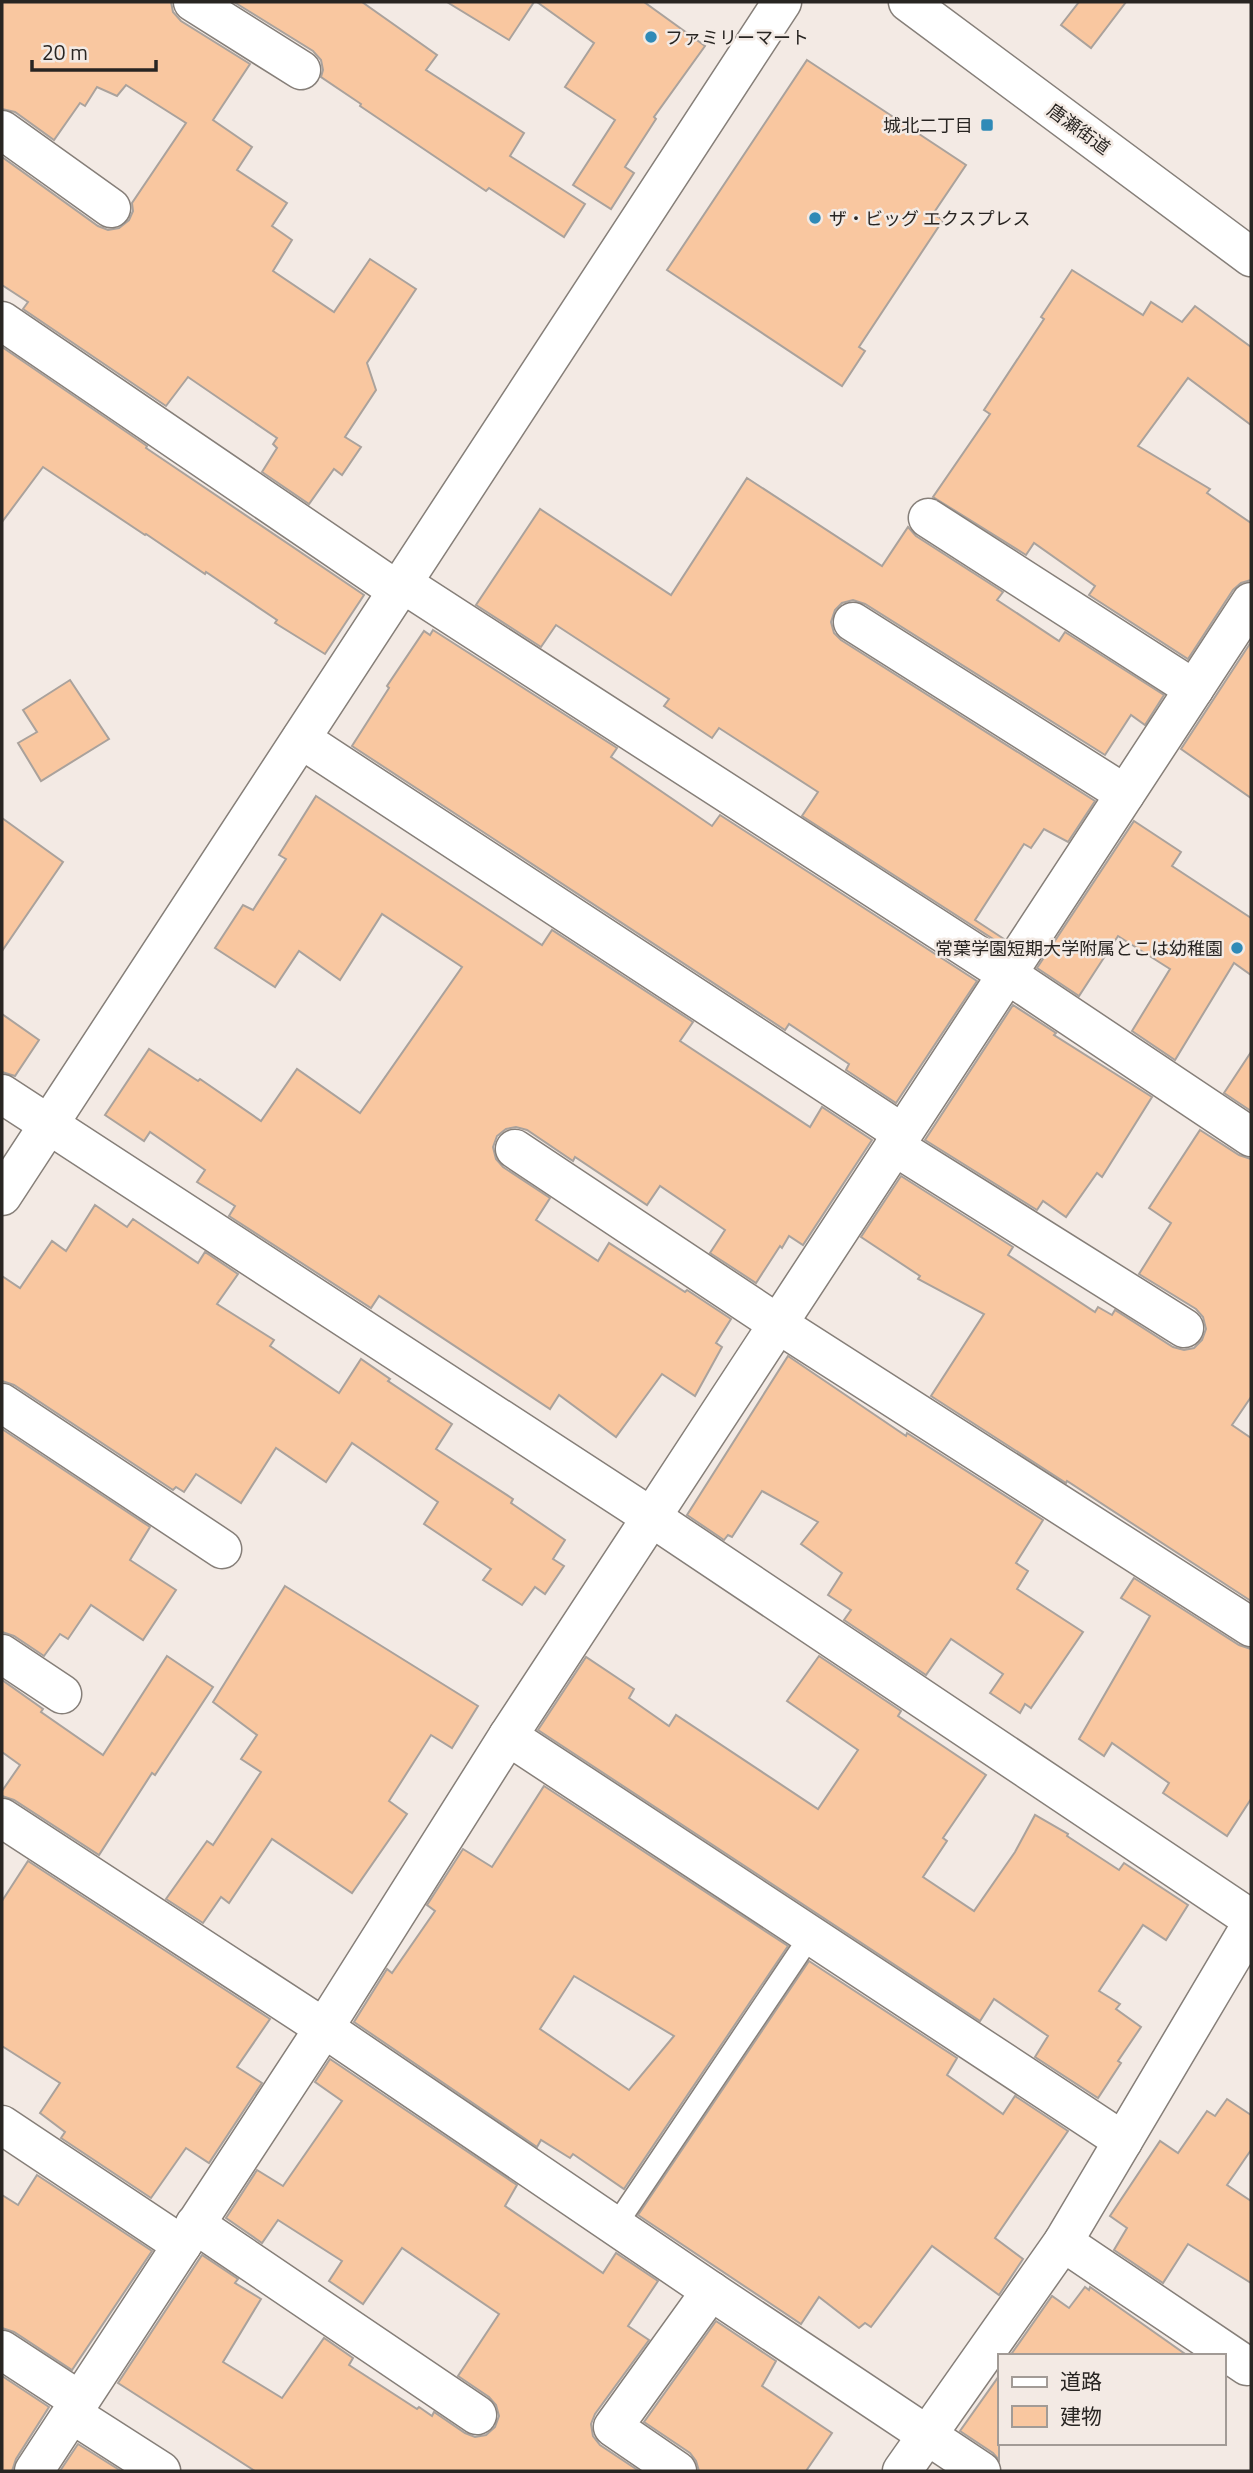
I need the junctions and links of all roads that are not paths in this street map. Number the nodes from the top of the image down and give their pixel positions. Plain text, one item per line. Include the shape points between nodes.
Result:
1 (193, 2) edge
2 (782, 2) edge
3 (908, 2) edge
4 (301, 71) dead end
5 (2, 130) edge
6 (111, 208) dead end
7 (1251, 257) edge
8 (2, 321) edge
9 (928, 518) dead end
10 (400, 587) junction
11 (1251, 602) edge
12 (853, 622) dead end
13 (1194, 690) junction
14 (301, 738) junction
15 (1125, 793) junction
16 (1007, 974) junction
17 (2, 1094) edge
18 (48, 1125) junction
19 (1251, 1137) edge
20 (898, 1139) junction
21 (515, 1149) dead end
22 (2, 1196) edge
23 (778, 1324) junction
24 (1184, 1328) dead end
25 (2, 1403) edge
26 (651, 1517) junction
27 (222, 1549) dead end
28 (1251, 1627) edge
29 (2, 1654) edge
30 (62, 1694) dead end
31 (508, 1736) junction
32 (2, 1818) edge
33 (1251, 1919) edge
34 (1251, 1925) edge
35 (811, 1936) junction
36 (324, 2028) junction
37 (2, 2125) edge
38 (1123, 2141) junction
39 (616, 2225) junction
40 (189, 2234) junction
41 (1063, 2242) junction
42 (711, 2291) junction
43 (2, 2350) edge
44 (1247, 2366) dead end
45 (76, 2407) junction
46 (477, 2415) dead end
47 (926, 2437) junction
48 (34, 2471) edge
49 (161, 2471) edge
50 (677, 2471) edge
51 (902, 2471) edge
52 (981, 2471) edge

1 - 4 street
2 - 10 street
3 - 7 street, 唐瀬街道
5 - 6 street
8 - 10 street
9 - 13 street
10 - 14 street
10 - 16 street
11 - 13 street
12 - 15 street
13 - 15 street
14 - 18 street
14 - 20 street
15 - 16 street
16 - 19 street
16 - 20 street
17 - 18 street
18 - 22 street
18 - 26 street
20 - 23 street
20 - 24 street
21 - 23 street
23 - 26 street
23 - 28 street
25 - 27 street
26 - 31 street
26 - 33 street
29 - 30 street
31 - 35 street
31 - 36 street
32 - 36 street
34 - 38 street
35 - 38 street
35 - 39 lane
36 - 39 street
36 - 40 street
37 - 40 street
38 - 41 street
39 - 42 street
40 - 45 street
40 - 46 street
41 - 44 street
41 - 47 street
42 - 47 street
42 - 50 street via 613,2427
43 - 45 street
45 - 48 street
45 - 49 street
47 - 51 street
47 - 52 street

